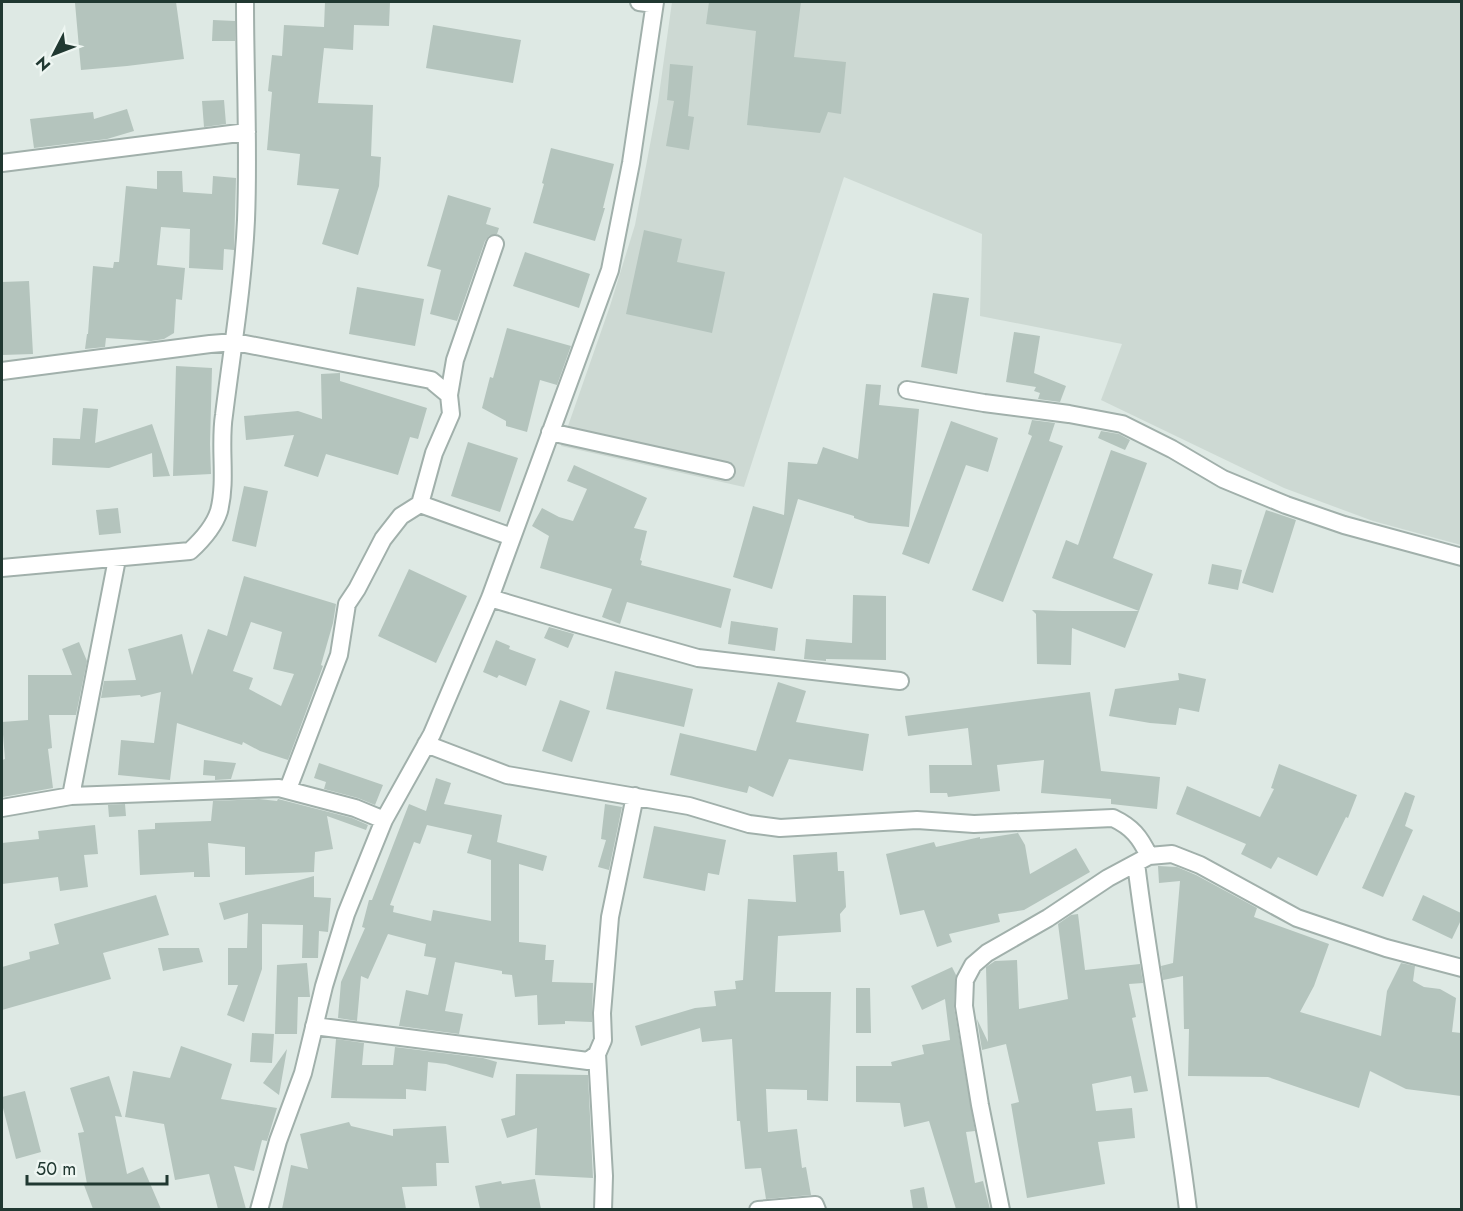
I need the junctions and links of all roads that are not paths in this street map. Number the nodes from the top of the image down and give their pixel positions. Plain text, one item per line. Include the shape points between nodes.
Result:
1 (245, 2) edge
2 (649, 2) edge
3 (247, 132) junction
4 (2, 163) edge
5 (495, 244) dead end
6 (235, 342) junction
7 (2, 371) edge
8 (907, 390) dead end
9 (448, 395) junction
10 (550, 432) junction
11 (726, 471) dead end
12 (420, 504) junction
13 (512, 537) junction
14 (1461, 557) edge
15 (117, 559) junction
16 (2, 568) edge
17 (490, 598) junction
18 (900, 681) dead end
19 (426, 744) junction
20 (288, 789) junction
21 (71, 796) junction
22 (635, 796) junction
23 (2, 808) edge
24 (384, 820) junction
25 (1142, 859) junction
26 (1461, 968) edge
27 (314, 1026) junction
28 (597, 1054) junction
29 (259, 1209) edge
30 (603, 1209) edge
31 (758, 1209) edge
32 (818, 1209) edge
33 (1001, 1209) edge
34 (1188, 1209) edge

1 - 3 street
2 - 10 street via 631,163 610,270
3 - 4 street
3 - 6 street via 246,221
5 - 9 street via 455,360
6 - 7 street
6 - 9 street via 431,380
6 - 15 street via 223,418 222,489 210,528 190,551
8 - 14 street via 1122,424 1223,479 1286,505
9 - 12 street via 451,414 434,453
10 - 11 street
10 - 13 street
12 - 13 street
12 - 20 street via 400,516 346,604 339,656
13 - 17 street
15 - 16 street
15 - 21 street
17 - 18 street via 698,658
17 - 19 street
19 - 22 street via 507,775
19 - 24 street
20 - 21 street
20 - 24 street
21 - 23 street
22 - 25 street via 780,828 917,820 974,824 1113,818 1141,838
22 - 28 street via 610,917 603,1040
24 - 27 street via 346,914
25 - 26 street via 1172,854 1297,918
25 - 33 street via 987,953 973,965 966,980 964,1006
25 - 34 street via 1142,916
27 - 28 street via 588,1061
27 - 29 street
28 - 30 street
31 - 32 street via 815,1205

